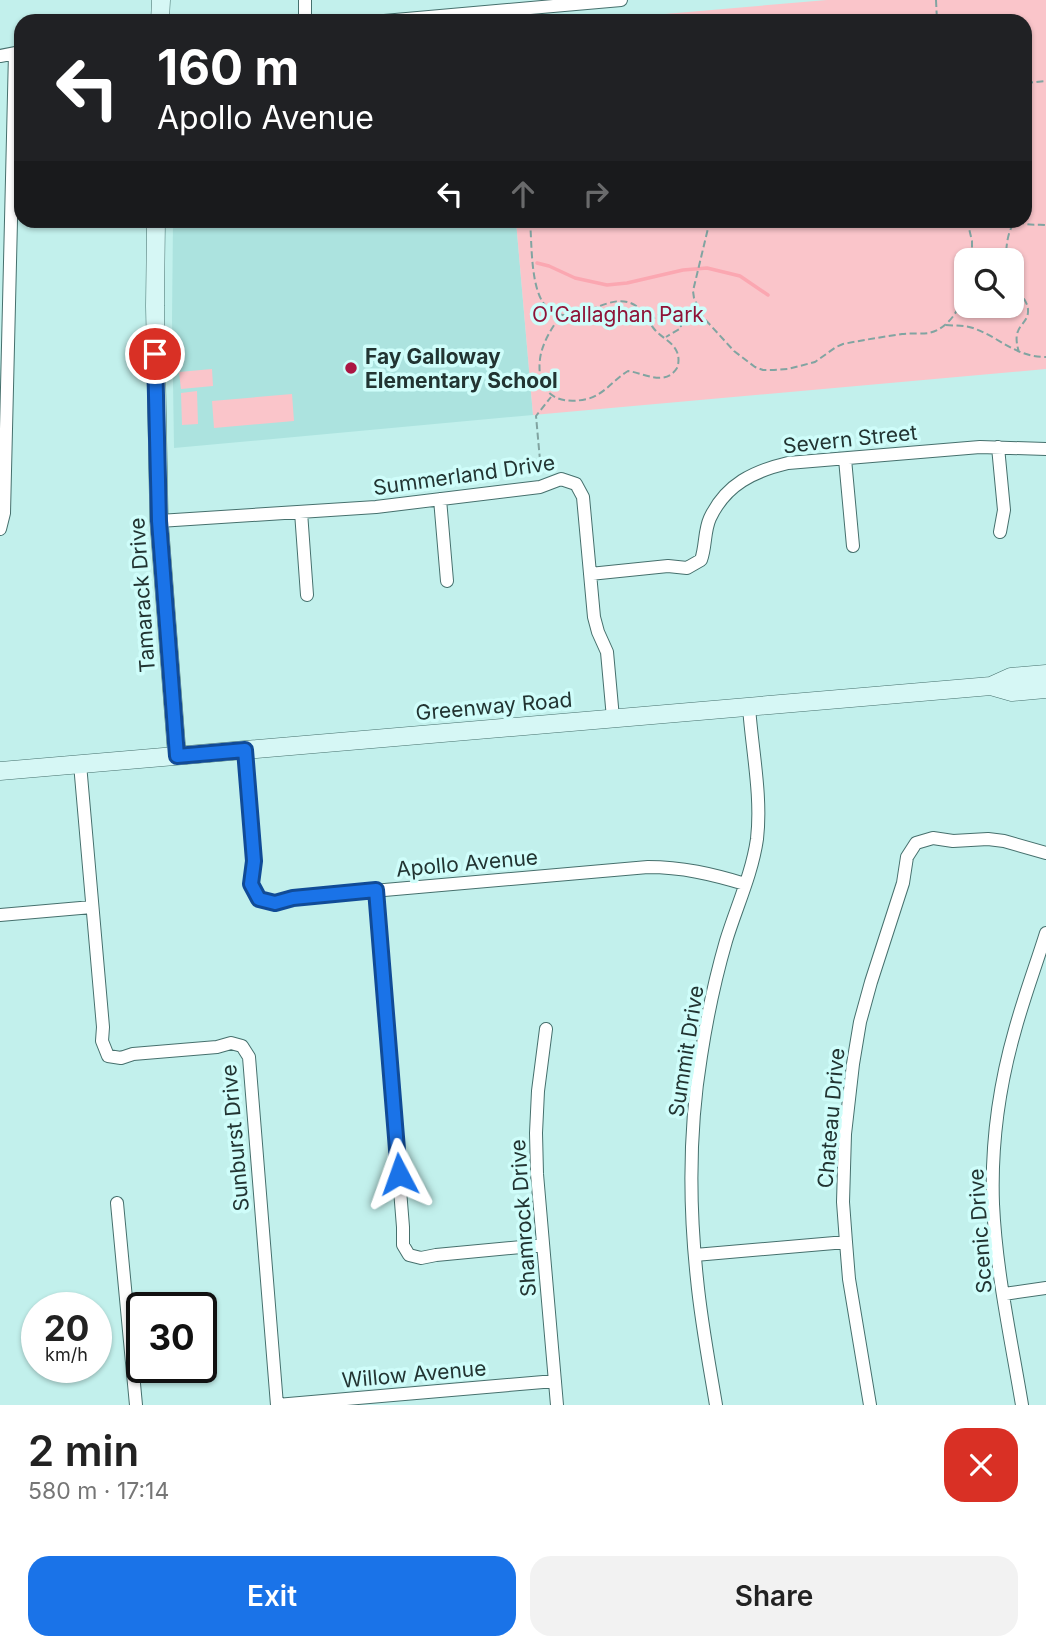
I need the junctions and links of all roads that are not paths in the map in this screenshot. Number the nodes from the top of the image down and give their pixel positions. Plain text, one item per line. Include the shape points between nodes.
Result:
1 (621, 0) edge
2 (463, 14) edge
3 (14, 110) edge
4 (156, 228) edge
5 (5, 240) edge
6 (3, 393) edge
7 (998, 447) junction
8 (1046, 449) edge
9 (845, 459) junction
10 (440, 499) junction
11 (301, 512) junction
12 (159, 521) junction
13 (0, 529) edge
14 (1000, 532) dead end
15 (853, 546) dead end
16 (590, 573) junction
17 (447, 581) dead end
18 (307, 595) dead end
19 (1046, 674) edge
20 (991, 685) junction
21 (1046, 689) edge
22 (749, 706) junction
23 (613, 718) junction
24 (245, 750) junction
25 (177, 756) junction
26 (80, 764) junction
27 (0, 771) edge
28 (1046, 853) edge
29 (745, 884) junction
30 (376, 890) junction
31 (92, 907) junction
32 (0, 915) edge
33 (1046, 933) edge
34 (546, 1029) dead end
35 (117, 1203) dead end
36 (846, 1242) junction
37 (543, 1245) junction
38 (695, 1255) junction
39 (1046, 1288) edge
40 (1004, 1294) junction
41 (555, 1381) junction
42 (136, 1405) edge
43 (277, 1405) edge
44 (557, 1405) edge
45 (716, 1405) edge
46 (870, 1405) edge
47 (1022, 1405) edge

1 - 2 street
3 - 5 street
4 - 12 street, Tamarack Drive
5 - 6 street
6 - 13 street via 4,513
7 - 8 street, Severn Street
7 - 9 street, Severn Street
7 - 14 street via 1004,510
9 - 15 street
9 - 16 street, Severn Street via 788,463 747,477 726,493 710,518 701,560 687,568
10 - 11 street, Summerland Drive
10 - 16 street, Summerland Drive via 540,487 561,479 576,484 583,498
10 - 17 street
11 - 12 street, Summerland Drive
11 - 18 street
12 - 25 street, Tamarack Drive
16 - 23 street, Summerland Drive via 594,617 607,652
19 - 20 street, Greenway Road via 1011,677
20 - 21 street, Greenway Road via 1012,692
20 - 22 street, Greenway Road
22 - 23 street, Greenway Road
22 - 29 street, Summit Drive via 758,819
23 - 24 street, Greenway Road
24 - 25 street, Greenway Road
24 - 30 street, Apollo Avenue via 254,861 251,884 259,899 275,903
25 - 26 street, Greenway Road
26 - 27 street, Greenway Road
26 - 31 street, Sunburst Drive
28 - 36 street, Chateau Drive via 1004,841 933,838 916,842 907,857 904,883 860,1022 853,1064 843,1169
29 - 30 street, Apollo Avenue via 684,869 648,867
29 - 38 street, Summit Drive via 716,981 701,1057 692,1144
30 - 37 street via 403,1245 409,1255 421,1258
31 - 32 street
31 - 43 street, Sunburst Drive via 102,1041 108,1056 231,1043 242,1046 249,1058
33 - 40 street, Scenic Drive via 1005,1068 995,1141 993,1205
34 - 37 street, Shamrock Drive via 536,1133
35 - 42 street
36 - 38 street
36 - 46 street, Chateau Drive
37 - 41 street, Shamrock Drive
38 - 45 street, Summit Drive
39 - 40 street
40 - 47 street, Scenic Drive
41 - 43 street, Willow Avenue
41 - 44 street, Shamrock Drive

